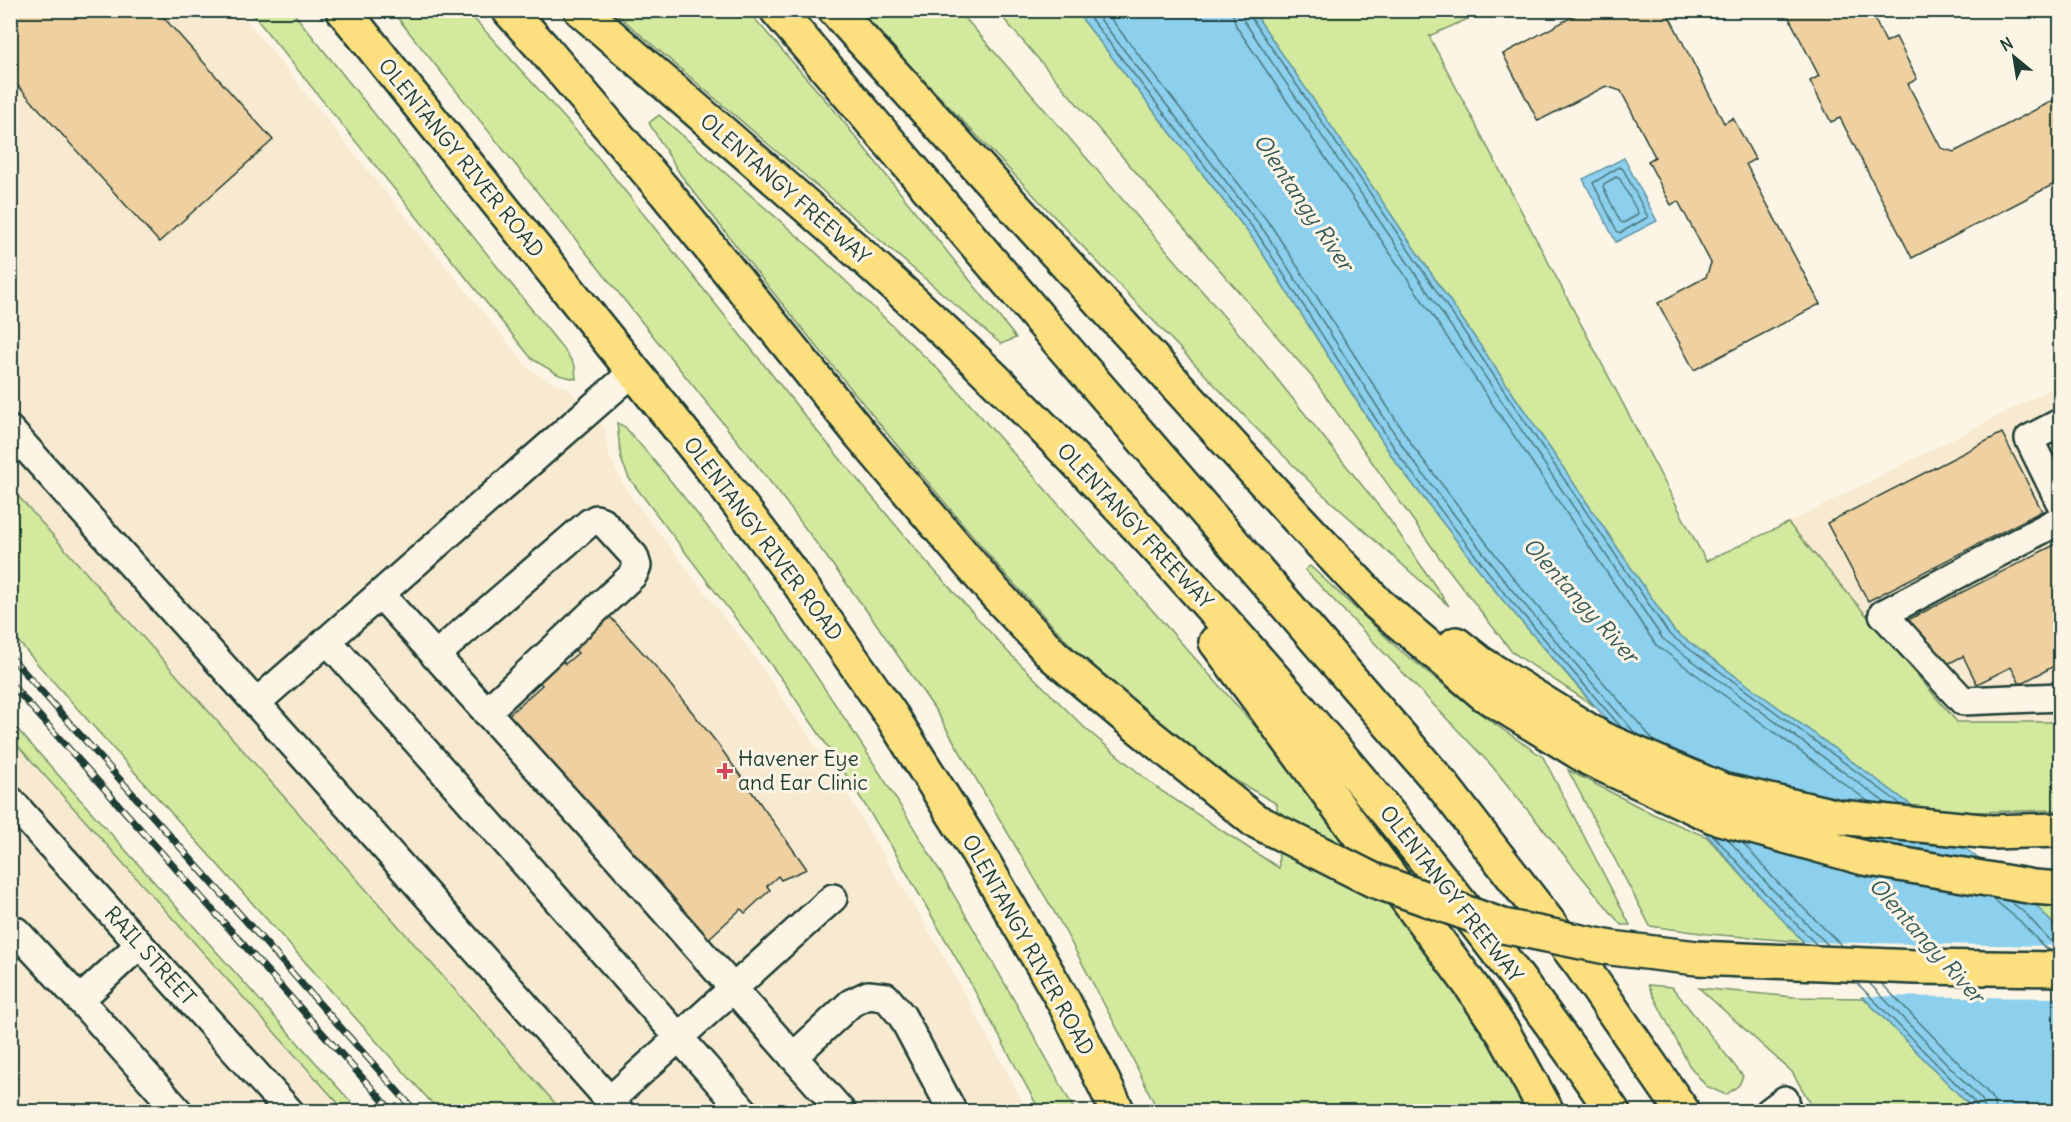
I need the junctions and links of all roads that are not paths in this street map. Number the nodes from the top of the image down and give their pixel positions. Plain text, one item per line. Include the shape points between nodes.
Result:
1 (343, 10) edge
2 (509, 10) edge
3 (581, 10) edge
4 (777, 10) edge
5 (835, 10) edge
6 (633, 372) junction
7 (2061, 423) edge
8 (10, 429) edge
9 (1097, 482) junction
10 (2061, 502) edge
11 (1299, 520) junction
12 (2061, 520) edge
13 (380, 594) junction
14 (327, 640) junction
15 (435, 656) junction
16 (2061, 697) edge
17 (256, 703) junction
18 (486, 712) junction
19 (12, 806) edge
20 (2061, 830) edge
21 (2061, 889) edge
22 (833, 898) dead end
23 (10, 928) edge
24 (139, 945) junction
25 (2061, 969) edge
26 (733, 988) junction
27 (80, 1000) junction
28 (679, 1036) junction
29 (793, 1057) junction
30 (615, 1106) edge
31 (179, 1112) edge
32 (290, 1112) edge
33 (745, 1112) edge
34 (842, 1112) edge
35 (953, 1112) edge
36 (1118, 1112) edge
37 (1547, 1112) edge
38 (1613, 1112) edge
39 (1683, 1112) edge

1 - 6 main road, OLENTANGY RIVER ROAD
2 - 25 main road, bridge via 666,193 861,435 994,592 1054,656 1254,820 1373,880 1503,926 1611,948 1697,958
3 - 9 main road, OLENTANGY FREEWAY via 828,225 978,363
4 - 39 main road via 1443,786 1582,966
5 - 11 main road
6 - 13 street
6 - 36 main road, OLENTANGY RIVER ROAD via 800,583 891,715 978,853 1058,992
7 - 10 street via 2029,439
8 - 17 street
9 - 37 main road via 1472,987 1504,1034
9 - 38 main road, OLENTANGY FREEWAY via 1398,823
11 - 20 main road via 1466,653 1602,739 1722,790 1839,817 1991,832
11 - 21 main road via 1378,604 1495,703 1590,759 1713,816 1864,858
12 - 16 street via 1882,614 1963,700
13 - 14 street
13 - 15 street
14 - 17 street
14 - 28 street
15 - 18 street
15 - 18 street via 596,519 634,556 637,566 633,575
17 - 30 street
18 - 26 street
19 - 24 street, RAIL STREET
22 - 26 street
23 - 27 street
24 - 27 street
24 - 32 street, RAIL STREET
26 - 28 street
26 - 29 street
27 - 31 street
28 - 30 street
28 - 33 street
29 - 34 street
29 - 35 street via 852,1003 868,995 886,997 902,1016

